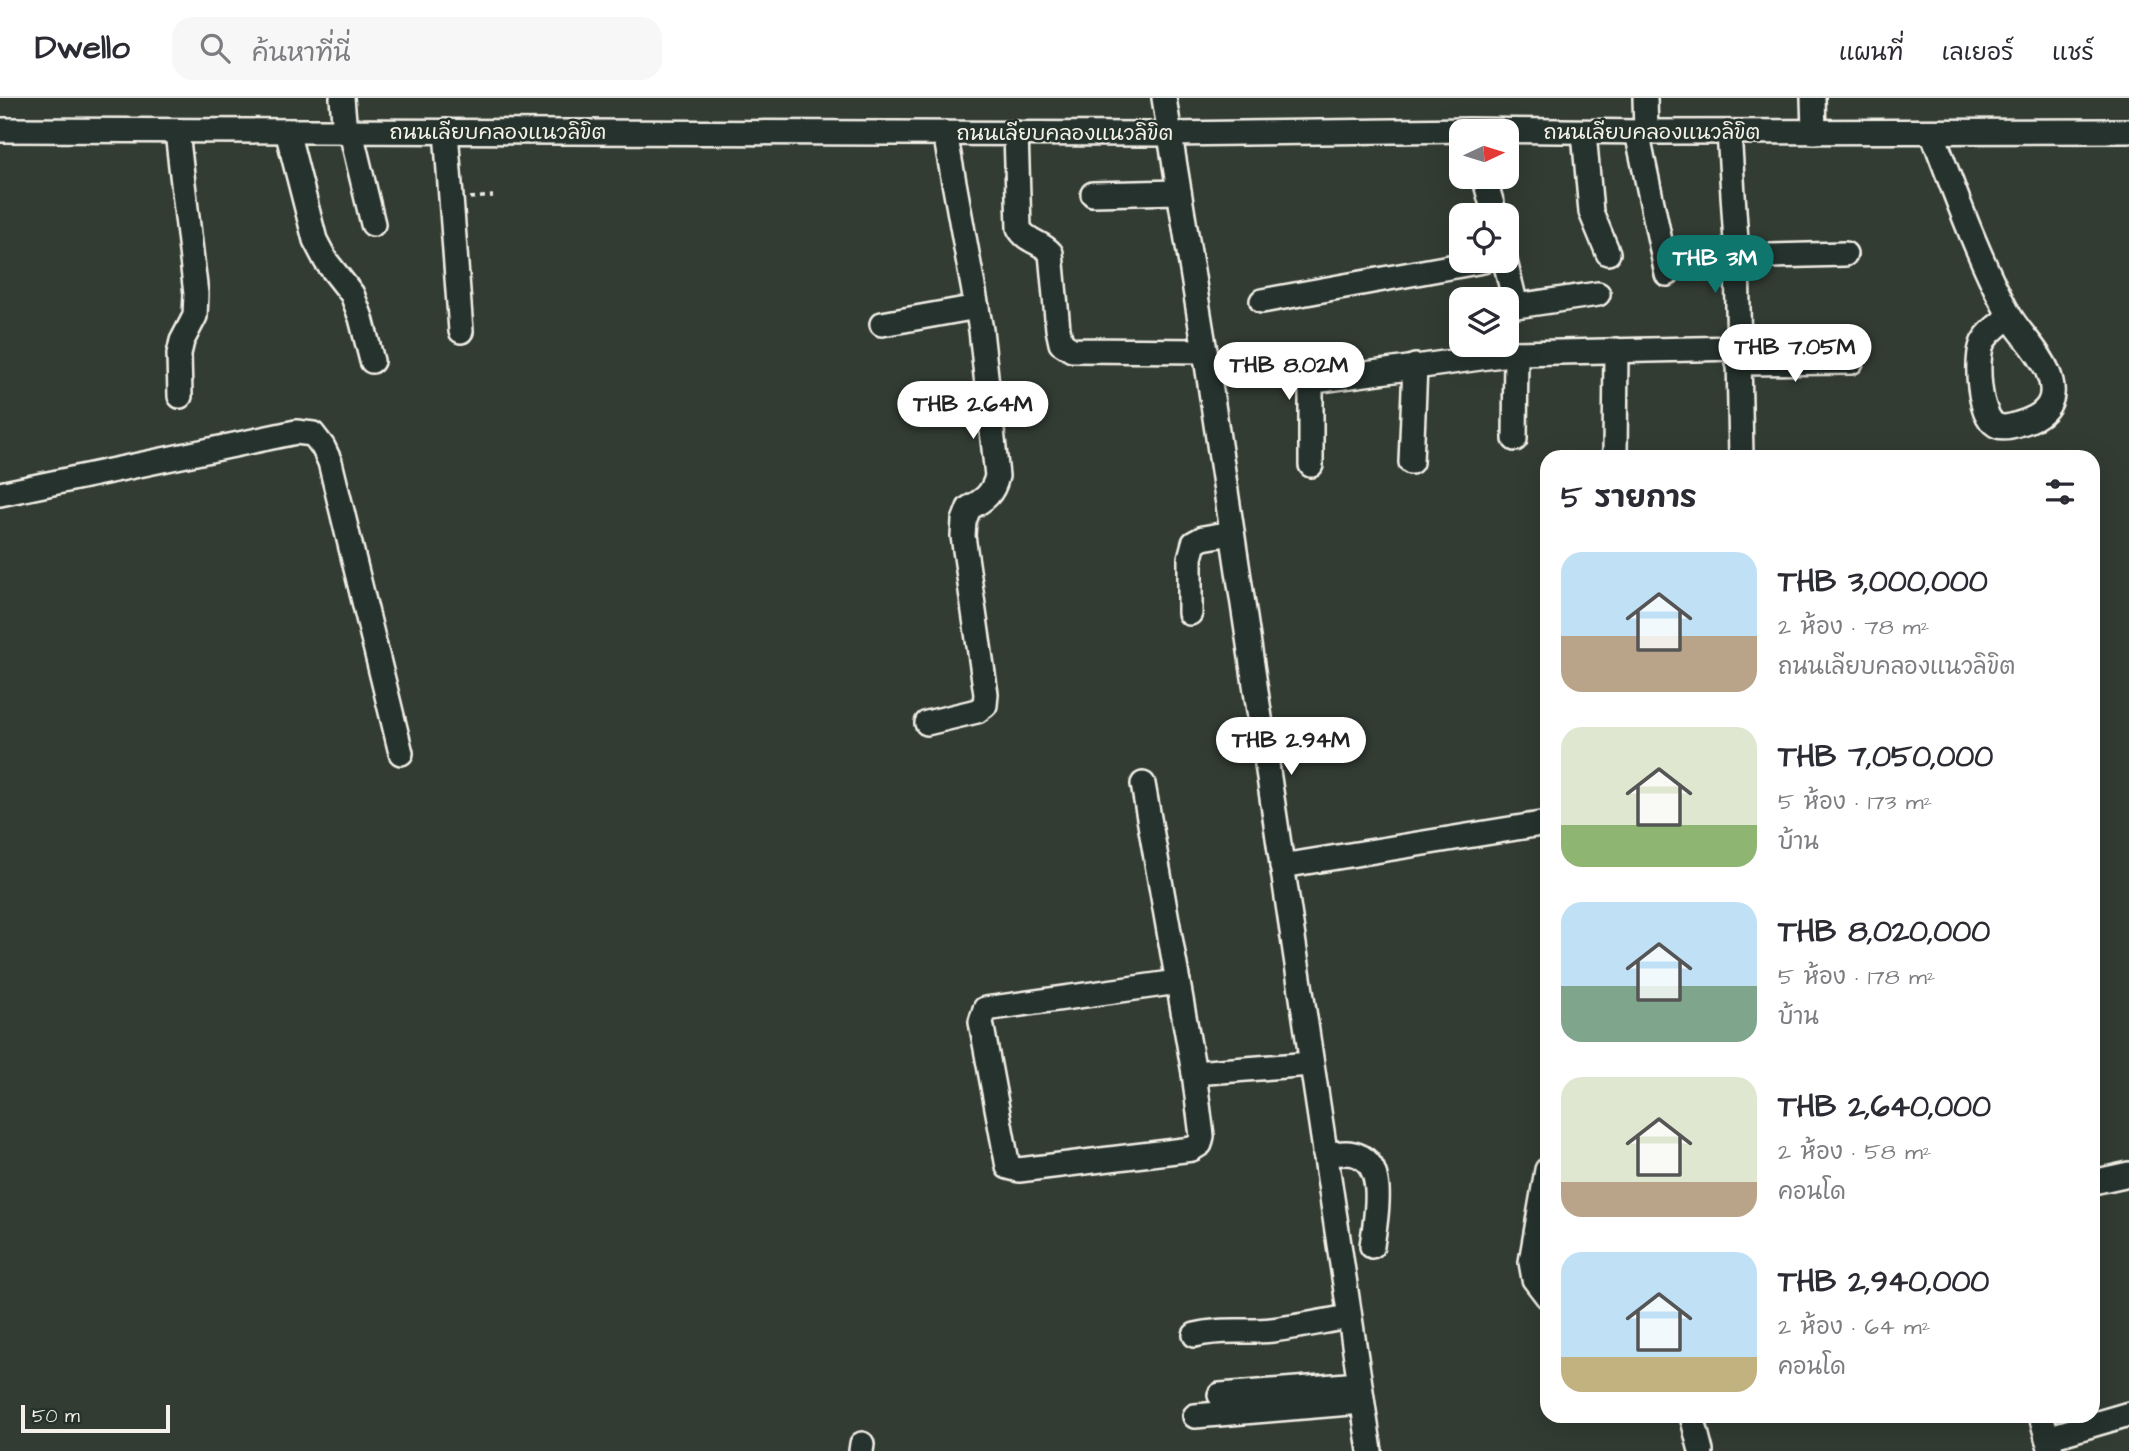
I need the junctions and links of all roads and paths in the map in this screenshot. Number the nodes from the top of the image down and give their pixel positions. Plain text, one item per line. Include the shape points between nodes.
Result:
1 (1165, 104) edge
2 (1813, 115) edge
3 (346, 119) edge
4 (1643, 119) edge
5 (0, 130) edge
6 (1449, 130) edge
7 (287, 131) junction
8 (446, 131) junction
9 (1519, 131) edge
10 (2129, 131) edge
11 (177, 132) junction
12 (1584, 132) junction
13 (1729, 132) junction
14 (1932, 132) junction
15 (945, 133) junction
16 (1016, 133) junction
17 (1170, 134) junction
18 (1179, 192) junction
19 (1093, 194) dead end
20 (373, 224) dead end
21 (1608, 253) dead end
22 (1845, 254) dead end
23 (1737, 257) junction
24 (1449, 267) edge
25 (1508, 273) edge
26 (1667, 274) dead end
27 (1598, 294) dead end
28 (1262, 301) dead end
29 (977, 307) junction
30 (2010, 316) junction
31 (881, 324) dead end
32 (461, 331) dead end
33 (1616, 350) junction
34 (1205, 351) junction
35 (1519, 353) edge
36 (1738, 355) junction
37 (1485, 357) edge
38 (1516, 357) edge
39 (372, 360) dead end
40 (1852, 362) dead end
41 (1415, 366) junction
42 (180, 396) dead end
43 (1515, 439) dead end
44 (1615, 450) edge
45 (1741, 450) edge
46 (1411, 462) dead end
47 (1311, 465) dead end
48 (0, 494) edge
49 (1233, 533) junction
50 (1190, 613) dead end
51 (927, 723) dead end
52 (401, 753) dead end
53 (1143, 784) dead end
54 (1540, 824) edge
55 (1282, 866) junction
56 (1178, 982) junction
57 (1311, 1064) junction
58 (1194, 1073) junction
59 (1325, 1154) junction
60 (2129, 1174) edge
61 (2100, 1180) edge
62 (1540, 1210) edge
63 (1372, 1246) dead end
64 (1540, 1287) edge
65 (1349, 1317) junction
66 (1195, 1335) dead end
67 (1361, 1393) junction
68 (1220, 1395) dead end
69 (2129, 1414) edge
70 (1195, 1416) dead end
71 (2100, 1421) edge
72 (1694, 1423) edge
73 (2094, 1423) edge
74 (2047, 1435) edge
75 (1370, 1451) edge
76 (1702, 1451) edge

1 - 17 street
2 - 13 street, ถนนเลียบคลองแนวลิขิต
2 - 14 street, ถนนเลียบคลองแนวลิขิต
3 - 7 street, ถนนเลียบคลองแนวลิขิต
3 - 8 street, ถนนเลียบคลองแนวลิขิต
3 - 20 street
4 - 12 street, ถนนเลียบคลองแนวลิขิต
4 - 13 street, ถนนเลียบคลองแนวลิขิต
4 - 26 street
5 - 11 street, ถนนเลียบคลองแนวลิขิต
6 - 17 street, ถนนเลียบคลองแนวลิขิต
7 - 11 street, ถนนเลียบคลองแนวลิขิต
7 - 39 street via 314,240 352,294
8 - 15 street, ถนนเลียบคลองแนวลิขิต
8 - 32 street
9 - 12 street, ถนนเลียบคลองแนวลิขิต
10 - 14 street, ถนนเลียบคลองแนวลิขิต
11 - 42 street via 196,294 195,316 179,354
12 - 21 street via 1591,212
13 - 23 street
14 - 30 street via 1971,233
15 - 16 street, ถนนเลียบคลองแนวลิขิต
15 - 29 street
16 - 17 street, ถนนเลียบคลองแนวลิขิต
16 - 34 street via 1019,228 1051,253 1062,343 1072,350
17 - 18 street
18 - 19 street
18 - 34 street
22 - 23 street
23 - 36 street
24 - 28 street
25 - 27 street via 1516,306
29 - 31 street
29 - 51 street via 997,476 994,490 969,508 963,536 985,705
30 - 30 street via 1982,343 1979,359 1982,401 1989,419 1996,426 2007,427 2035,420 2048,407 2052,393 2044,363
33 - 35 street
33 - 36 street
33 - 44 street
34 - 49 street
36 - 40 street
36 - 45 street
37 - 41 street
38 - 43 street
41 - 46 street
41 - 47 street via 1311,384
48 - 52 street via 296,432 313,434 330,462
49 - 50 street via 1194,543
49 - 55 street
53 - 56 street
54 - 55 street
55 - 57 street
56 - 58 street
56 - 58 street via 985,1009 981,1023 1008,1167 1019,1170 1192,1149 1202,1136
57 - 58 street
57 - 59 street
59 - 63 street via 1354,1153 1372,1166 1378,1188
59 - 65 street
60 - 61 street
62 - 64 street via 1531,1262
65 - 66 street via 1273,1330
65 - 67 street
67 - 68 street
67 - 70 street
67 - 75 street
69 - 71 street
72 - 76 street
73 - 74 street

